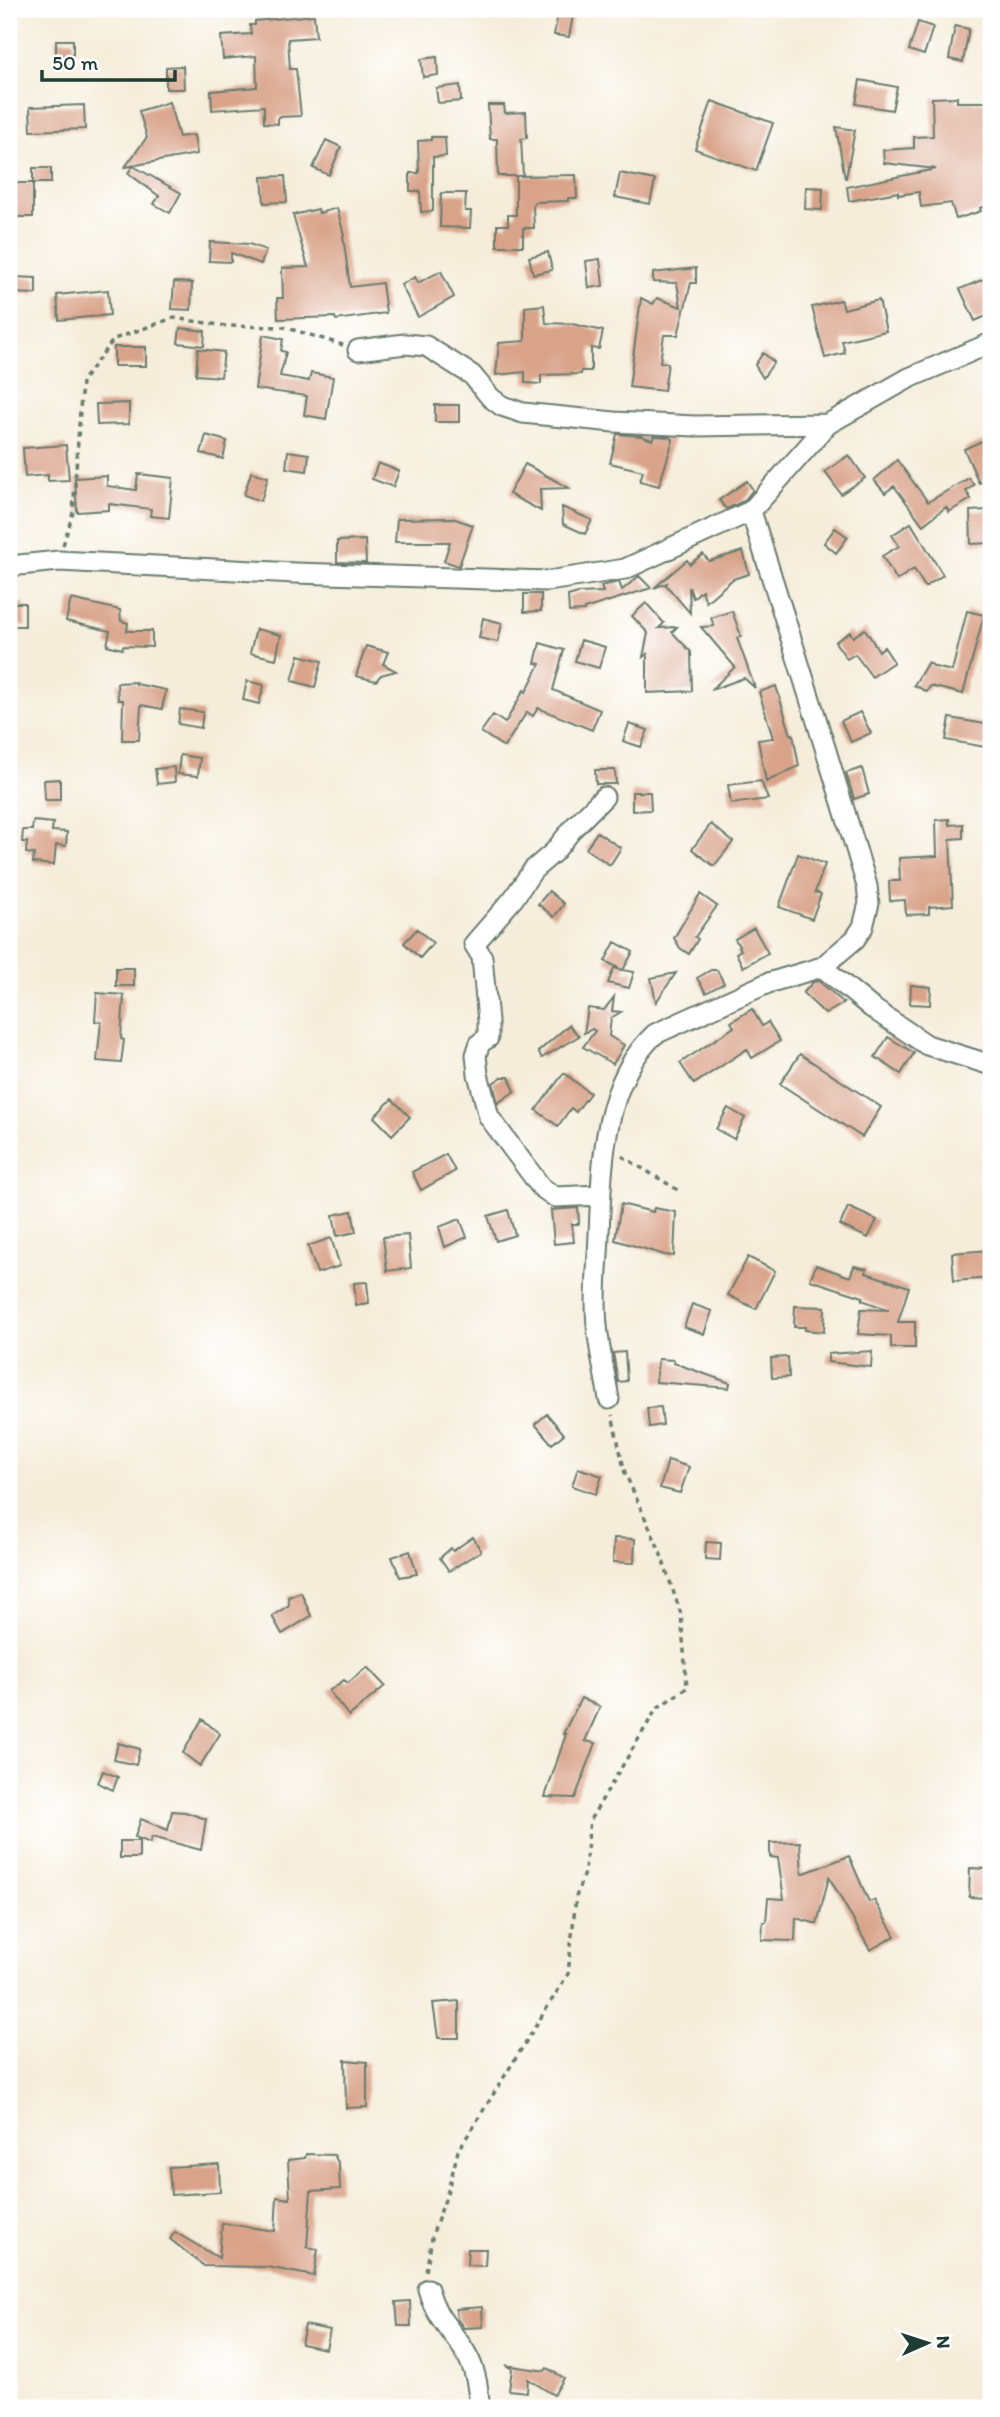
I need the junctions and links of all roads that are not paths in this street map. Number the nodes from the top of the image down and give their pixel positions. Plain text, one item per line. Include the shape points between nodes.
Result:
1 (991, 343) edge
2 (358, 350) road end
3 (828, 424) junction
4 (751, 511) junction
5 (9, 566) edge
6 (604, 797) dead end
7 (822, 968) junction
8 (991, 1065) edge
9 (600, 1195) junction
10 (609, 1399) road end
11 (428, 2289) road end
12 (479, 2408) edge

1 - 3 street via 909,378
2 - 3 street via 426,346 472,374 502,406 523,413 695,426
3 - 4 street
4 - 5 street via 625,569 548,581 59,561
4 - 7 street via 867,886 869,903 863,927
6 - 9 street via 533,870 474,944 482,957 488,1021 488,1038 480,1043 476,1055 489,1118 541,1187 555,1197
7 - 8 street via 927,1045
7 - 9 street via 768,983 655,1034 642,1046 615,1101
9 - 10 street via 596,1324
11 - 12 street via 434,2309 470,2363

